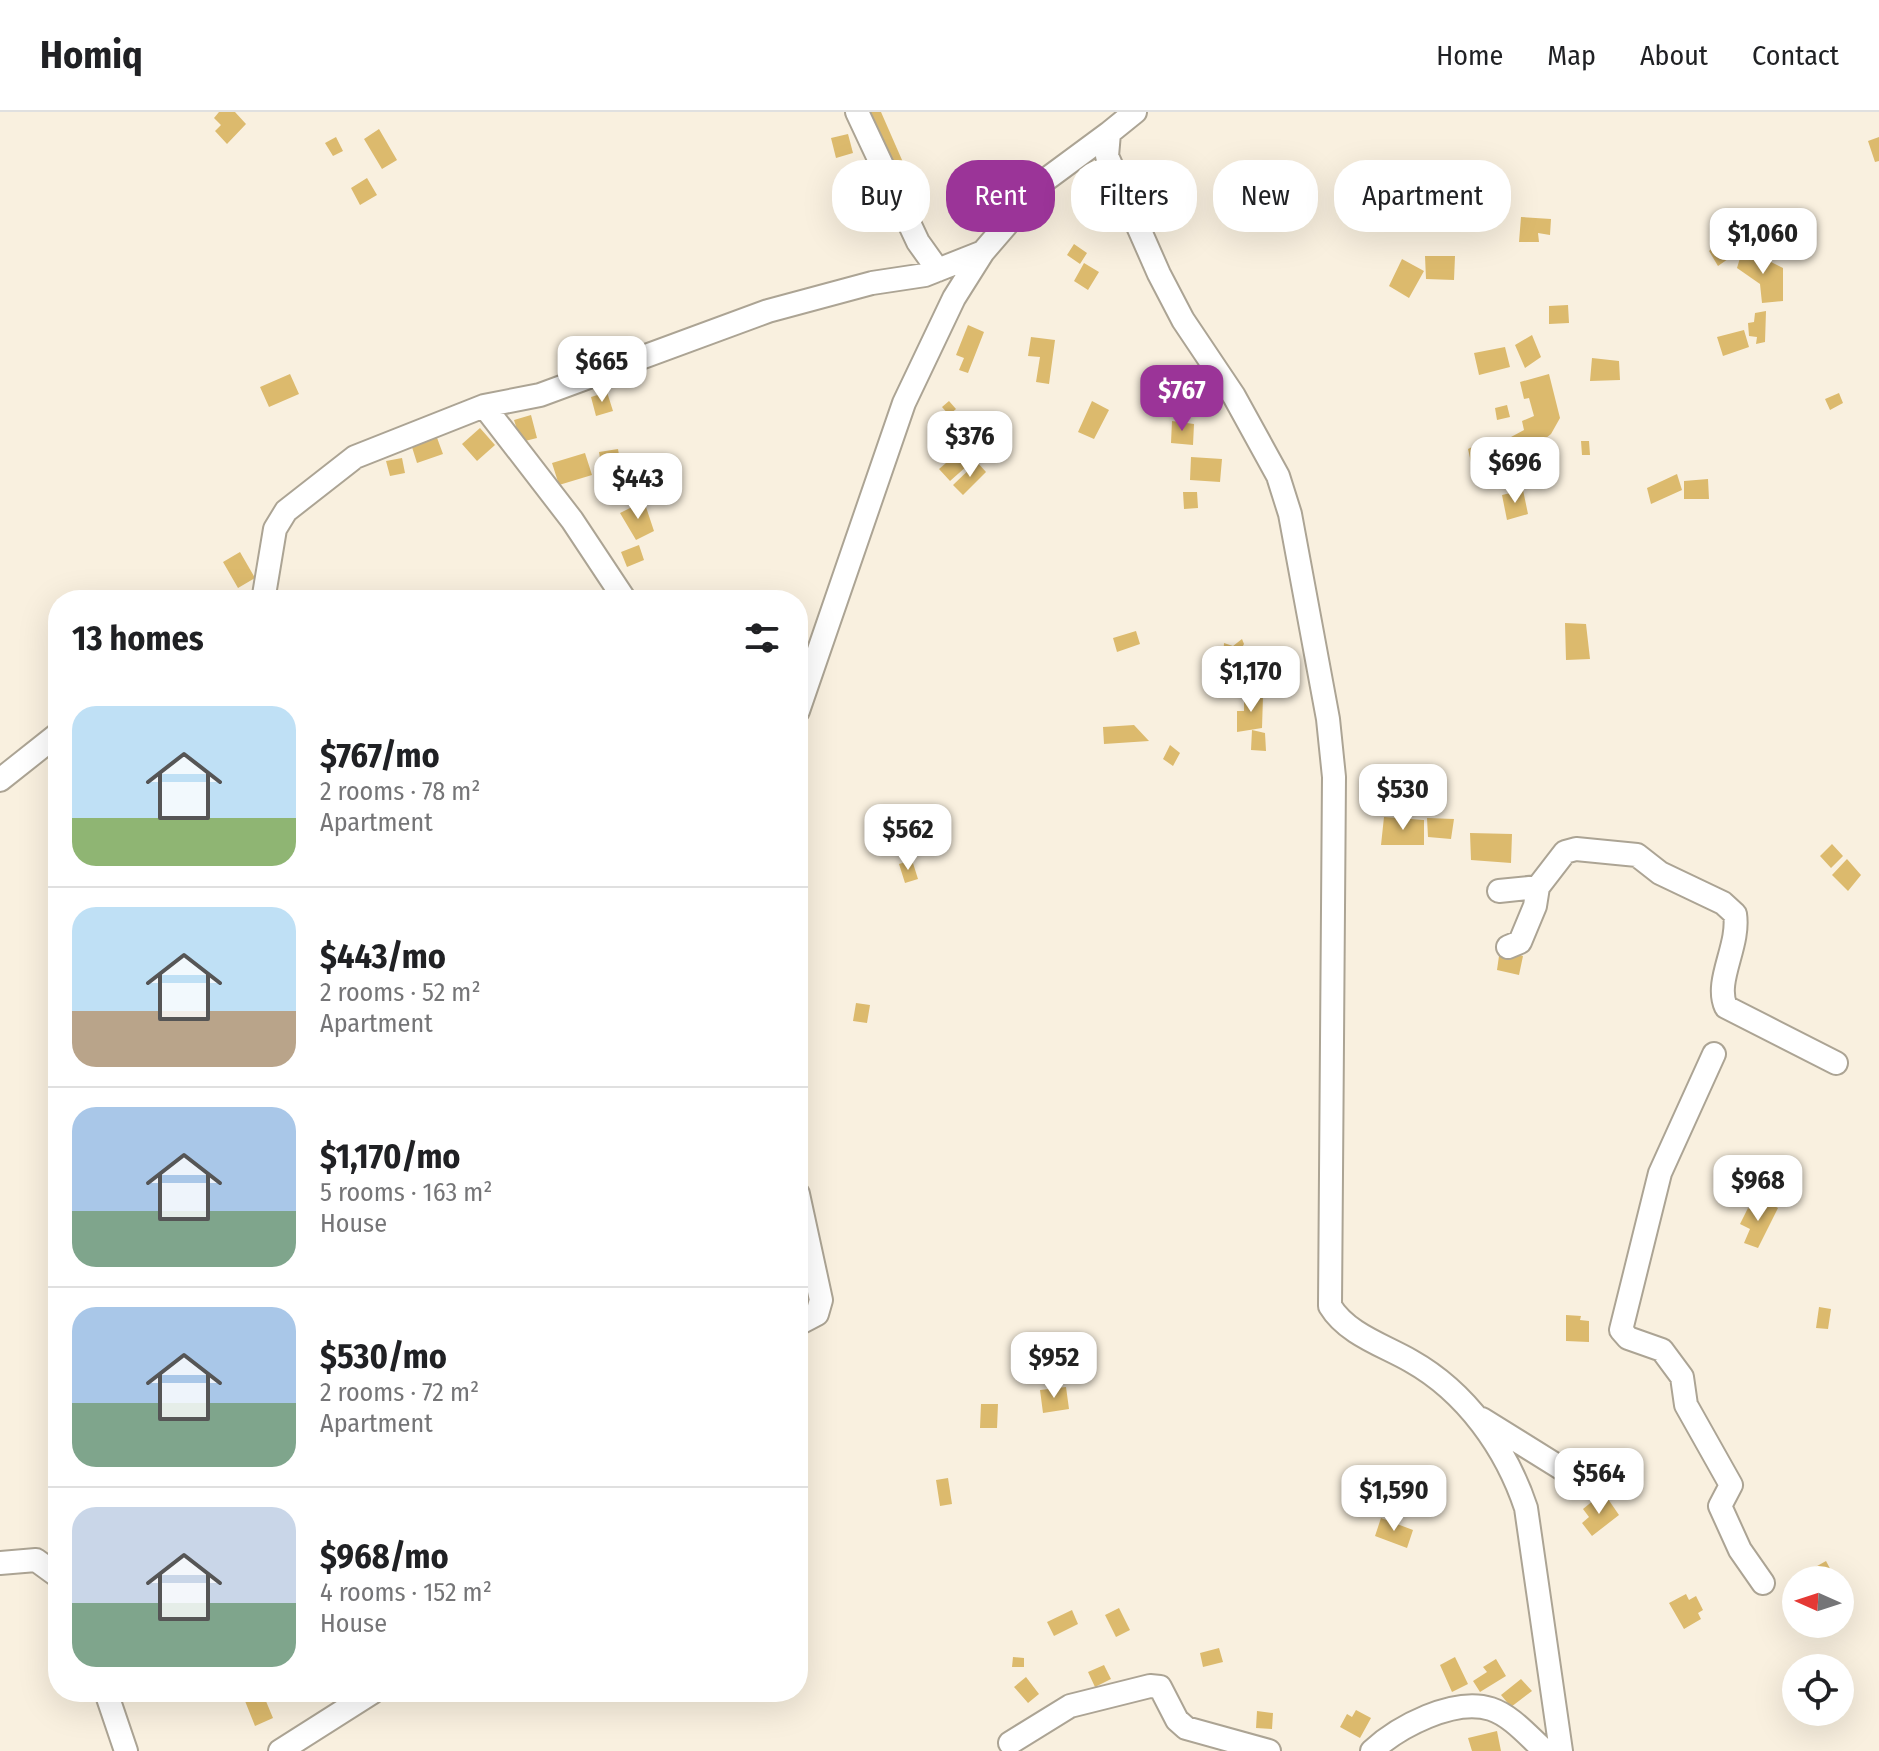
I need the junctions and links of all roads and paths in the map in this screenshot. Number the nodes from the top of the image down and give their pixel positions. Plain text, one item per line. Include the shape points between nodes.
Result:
1 (857, 112) edge
2 (1135, 112) edge
3 (1109, 133) junction
4 (983, 252) junction
5 (938, 270) junction
6 (484, 406) junction
7 (265, 590) edge
8 (618, 590) edge
9 (808, 682) edge
10 (48, 742) edge
11 (0, 780) edge
12 (1538, 887) junction
13 (1499, 891) dead end
14 (1508, 947) dead end
15 (1714, 1054) dead end
16 (1836, 1063) dead end
17 (808, 1240) edge
18 (808, 1319) edge
19 (1473, 1414) junction
20 (1572, 1475) dead end
21 (0, 1563) edge
22 (48, 1569) edge
23 (1763, 1583) dead end
24 (109, 1702) edge
25 (357, 1702) edge
26 (1010, 1743) dead end
27 (126, 1751) edge
28 (280, 1751) edge
29 (1269, 1751) edge
30 (1372, 1751) edge
31 (1545, 1751) edge
32 (1561, 1751) edge

1 - 5 street via 918,242
2 - 3 street
3 - 4 street via 1044,181
3 - 19 street via 1111,166 1159,274 1271,463 1290,514 1334,777 1330,1306 1348,1326 1442,1380
4 - 5 street
4 - 9 street via 954,298 904,403
5 - 6 street via 768,311 540,395
6 - 7 street via 355,457 286,511 275,529
6 - 8 street
10 - 11 street
12 - 13 street
12 - 14 street via 1520,942
12 - 16 street via 1565,852 1625,852 1723,903 1737,924 1721,996 1726,1007
15 - 23 street via 1660,1173 1621,1330 1628,1338 1662,1350 1682,1377 1686,1405 1731,1485 1720,1506
17 - 18 street via 821,1300 817,1314
19 - 20 street
19 - 32 street via 1515,1476 1526,1508
21 - 22 street via 36,1560
24 - 27 street
25 - 28 street
26 - 29 street via 1070,1706 1150,1686 1160,1687 1186,1728
30 - 31 street via 1425,1715 1481,1707 1516,1724

